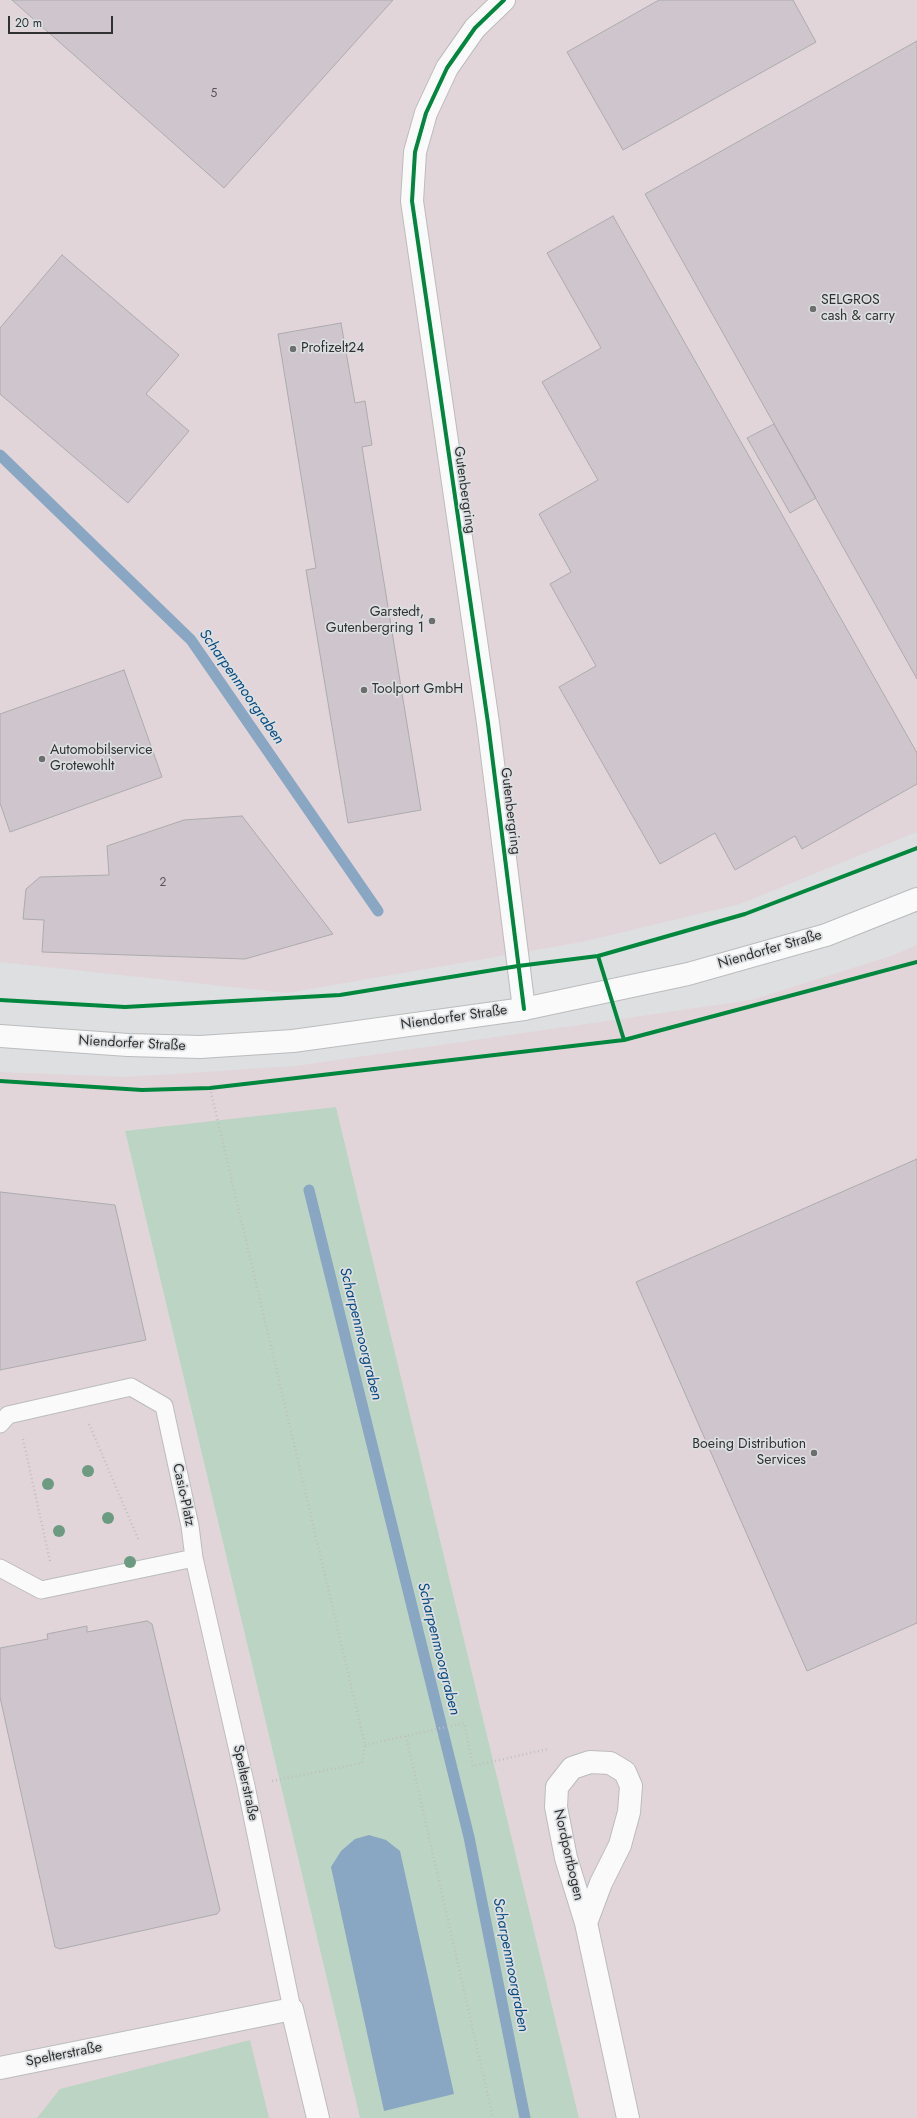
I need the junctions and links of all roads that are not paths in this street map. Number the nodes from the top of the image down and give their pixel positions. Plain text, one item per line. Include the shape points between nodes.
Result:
1 (504, 0) edge
2 (917, 899) edge
3 (524, 1009) junction
4 (0, 1036) edge
5 (0, 1424) edge
6 (194, 1558) junction
7 (0, 1568) edge
8 (586, 1923) junction
9 (292, 2009) junction
10 (0, 2068) edge
11 (318, 2118) edge
12 (628, 2118) edge

1 - 3 street, Gutenbergring via 475,28 447,68 426,113 416,152 412,201 488,723
2 - 3 street, Niendorfer Straße via 826,935 688,974
3 - 4 street, Niendorfer Straße via 293,1041 200,1047
5 - 6 lane, Casio-Platz via 8,1414 131,1387 164,1406 190,1526
6 - 7 lane via 41,1590
6 - 9 lane, Spelterstraße via 246,1786
8 - 8 street, Nordportbogen via 601,1883 620,1845 628,1812 631,1786 625,1772 610,1763 590,1762 572,1768 557,1787 556,1807 566,1858
8 - 12 street, Nordportbogen
9 - 10 street, Spelterstraße
9 - 11 street, Spelterstraße

